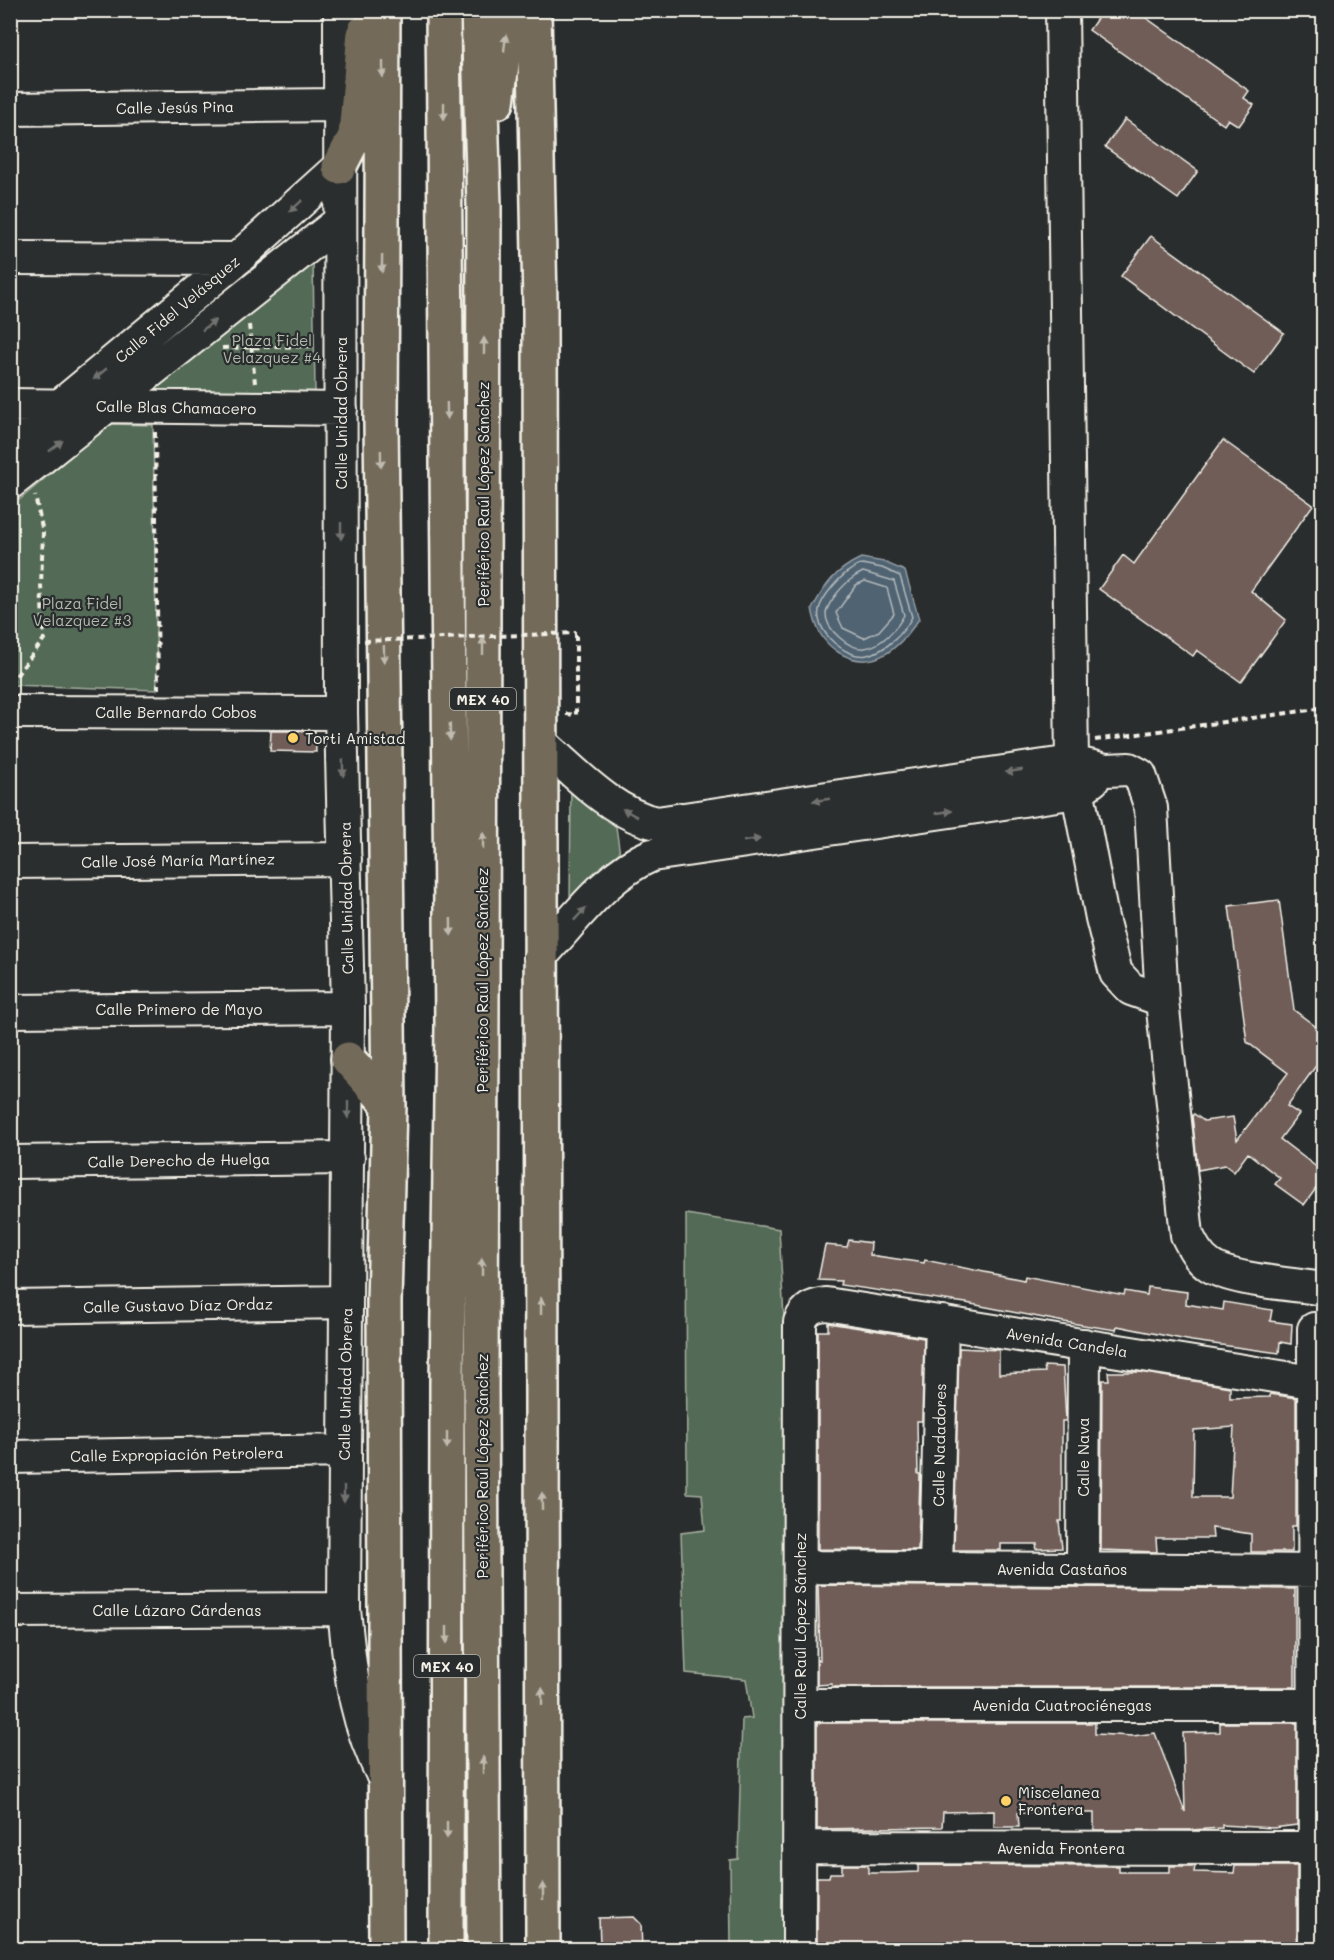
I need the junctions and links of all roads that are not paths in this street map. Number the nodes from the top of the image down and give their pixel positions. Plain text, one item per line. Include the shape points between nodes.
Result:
1 (340, 10) edge
2 (371, 10) edge
3 (383, 10) edge
4 (478, 10) edge
5 (509, 10) edge
6 (534, 10) edge
7 (1062, 10) edge
8 (442, 18) edge
9 (339, 105) junction
10 (10, 109) edge
11 (339, 167) junction
12 (484, 205) junction
13 (339, 222) junction
14 (10, 258) edge
15 (237, 259) junction
16 (10, 405) edge
17 (63, 405) junction
18 (108, 405) junction
19 (341, 409) junction
20 (10, 447) edge
21 (23, 488) edge
22 (10, 712) edge
23 (341, 713) junction
24 (541, 728) junction
25 (1074, 766) junction
26 (707, 832) junction
27 (345, 859) junction
28 (10, 862) edge
29 (540, 957) junction
30 (1162, 1000) junction
31 (348, 1008) junction
32 (10, 1011) edge
33 (348, 1059) junction
34 (389, 1105) junction
35 (348, 1158) junction
36 (10, 1162) edge
37 (1323, 1289) edge
38 (346, 1302) junction
39 (10, 1307) edge
40 (811, 1307) joint
41 (942, 1322) junction
42 (1314, 1329) dead end
43 (1084, 1345) junction
44 (1319, 1384) edge
45 (344, 1451) junction
46 (10, 1457) edge
47 (800, 1567) junction
48 (936, 1568) junction
49 (1083, 1570) junction
50 (1319, 1571) edge
51 (344, 1608) junction
52 (10, 1611) edge
53 (1319, 1705) edge
54 (800, 1706) junction
55 (386, 1780) junction
56 (800, 1847) junction
57 (1319, 1848) edge
58 (386, 1893) junction
59 (386, 1950) edge
60 (403, 1950) edge
61 (446, 1950) edge
62 (484, 1950) edge
63 (543, 1950) edge
64 (799, 1950) edge
65 (1315, 1950) edge

1 - 9 street, Calle Unidad Obrera
2 - 11 main road via 362,41 355,136
3 -> 34 main road via 381,421
4 - 12 main road, Periférico Raúl López Sánchez / MEX 40
12 -> 5 main road
6 - 24 main road via 540,304
7 - 25 street
8 -> 61 main road, Periférico Raúl López Sánchez / MEX 40 via 452,1014
9 - 10 street, Calle Jesús Pina
9 - 11 street, Calle Unidad Obrera
11 - 13 street, Calle Unidad Obrera
11 -> 15 street, Calle Fidel Velásquez
62 -> 12 main road, Periférico Raúl López Sánchez / MEX 40
18 -> 13 street, Calle Fidel Velásquez
13 - 19 street, Calle Unidad Obrera
14 - 15 street
15 -> 17 street, Calle Fidel Velásquez
16 - 17 street, Calle Blas Chamacero
17 - 18 street, Calle Blas Chamacero
17 - 20 street, Calle Fidel Velásquez
18 - 19 street, Calle Blas Chamacero
21 -> 18 street, Calle Fidel Velásquez
19 -> 23 street, Calle Unidad Obrera
22 - 23 street, Calle Bernardo Cobos
23 -> 27 street, Calle Unidad Obrera
26 -> 24 street via 645,820 594,789
24 - 29 main road
25 - 26 street
25 - 30 street via 1116,973 1131,989
25 - 30 street via 1129,769 1140,775 1151,808
29 -> 26 street via 625,869
27 - 28 street, Calle José María Martínez
27 - 31 street, Calle Unidad Obrera
63 -> 29 main road
30 - 37 street via 1187,1235 1193,1248 1212,1267 1229,1274
31 - 32 street, Calle Primero de Mayo
31 - 33 street, Calle Unidad Obrera
33 - 34 main road
33 -> 35 street, Calle Unidad Obrera
34 - 55 main road via 384,1302
35 - 36 street, Calle Derecho de Huelga
35 - 38 street, Calle Unidad Obrera
38 - 39 street, Calle Gustavo Díaz Ordaz
38 - 45 street, Calle Unidad Obrera
40 - 41 street, Avenida Candela via 826,1304
40 - 47 street, Calle Raúl López Sánchez via 800,1322
41 - 43 street, Avenida Candela
41 - 48 street, Calle Nadadores
42 - 44 street
43 - 44 street, Avenida Candela
43 - 49 street, Calle Nava
44 - 50 street
45 - 46 street, Calle Expropiación Petrolera
45 -> 51 street, Calle Unidad Obrera
47 - 48 street, Avenida Castaños
47 - 54 street, Calle Raúl López Sánchez
48 - 49 street, Avenida Castaños
49 - 50 street, Avenida Castaños
50 - 53 street
51 - 52 street, Calle Lázaro Cárdenas
51 - 55 street, Calle Unidad Obrera via 358,1717
53 - 54 street, Avenida Cuatrociénegas
53 - 57 street
54 - 56 street, Calle Raúl López Sánchez
55 - 58 main road
56 - 57 street, Avenida Frontera
56 - 64 street, Calle Raúl López Sánchez
57 - 65 street
58 - 59 main road
58 - 60 street

